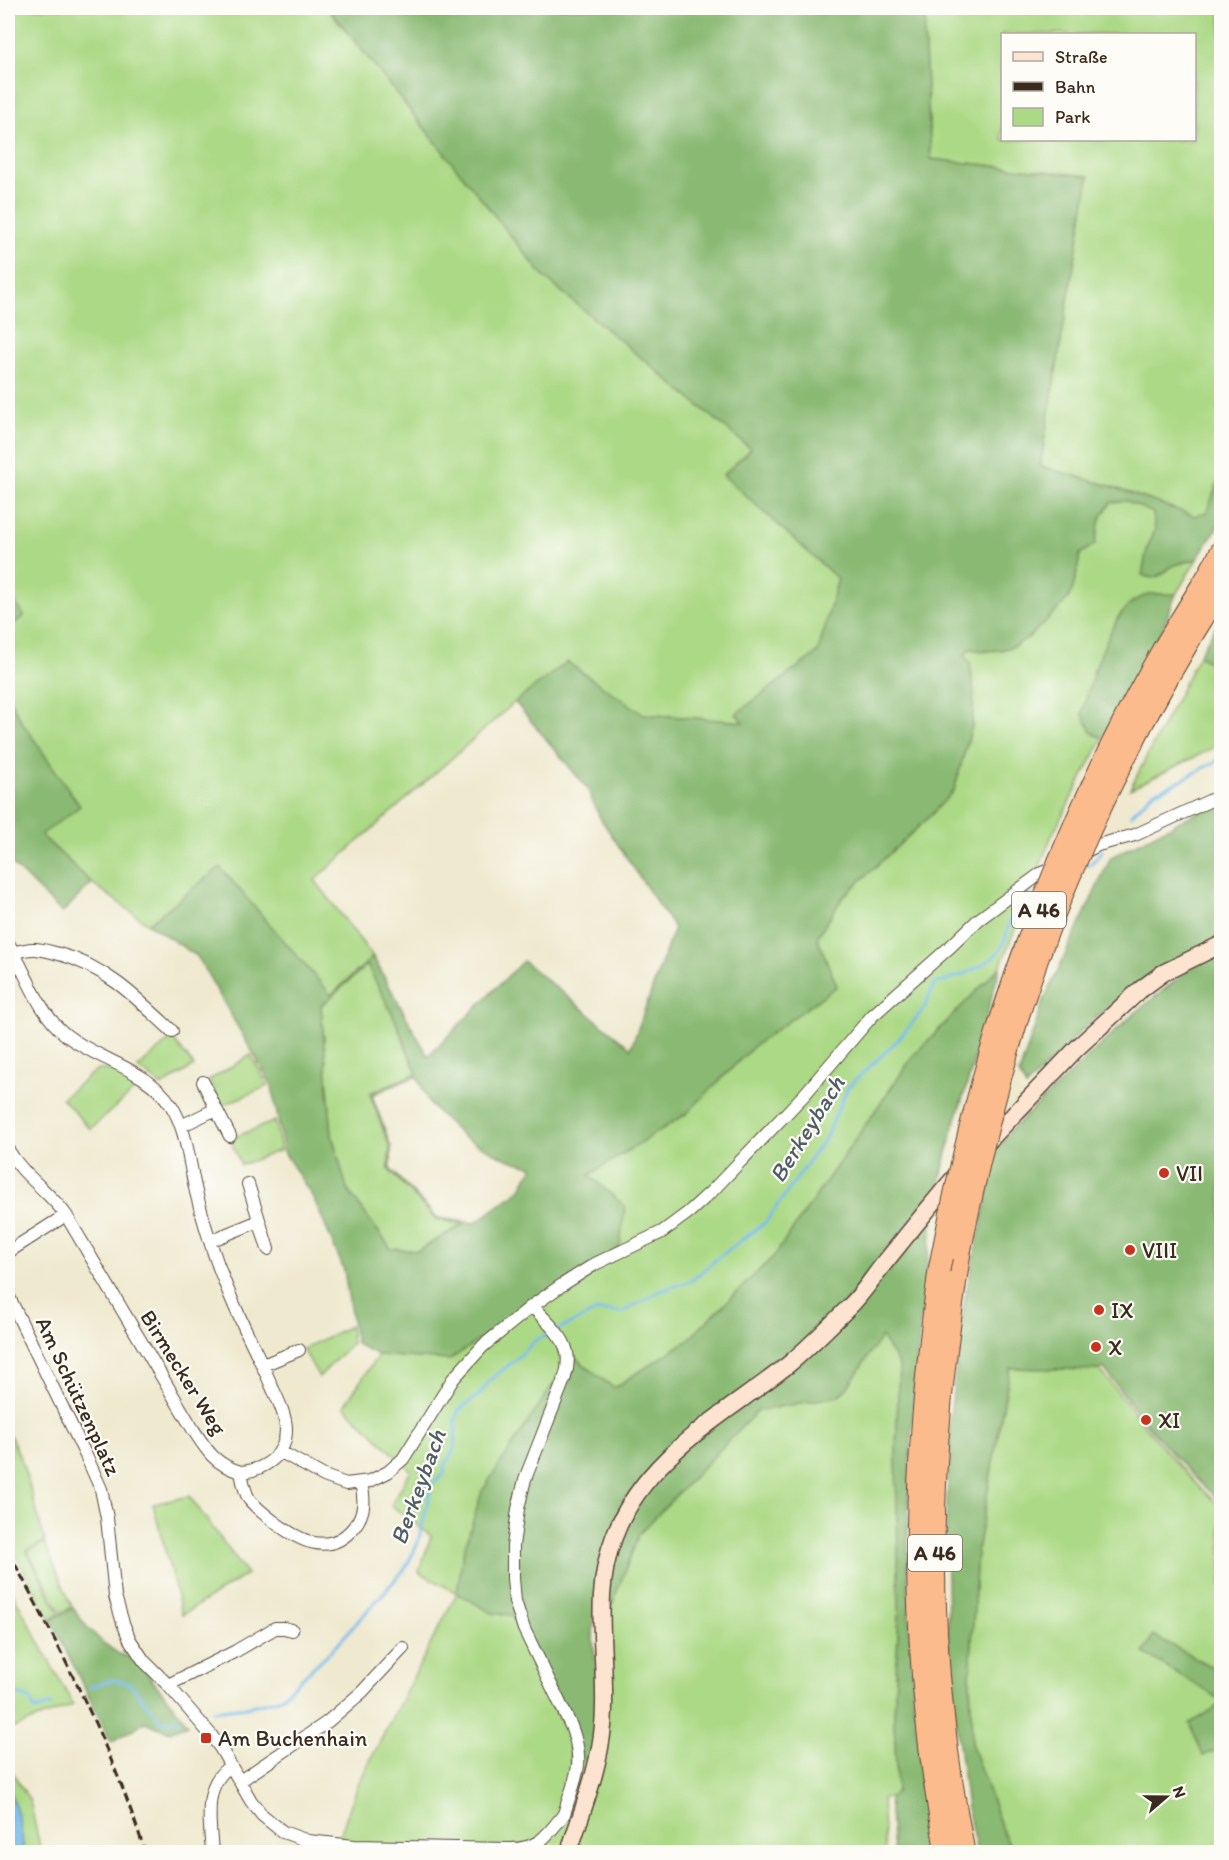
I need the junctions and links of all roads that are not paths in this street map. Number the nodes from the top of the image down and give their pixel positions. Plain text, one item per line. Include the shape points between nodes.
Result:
1 (1221, 550) edge
2 (1214, 582) edge
3 (1221, 795) edge
4 (1221, 944) edge
5 (11, 948) edge
6 (172, 1031) dead end
7 (203, 1082) dead end
8 (216, 1109) junction
9 (181, 1126) junction
10 (230, 1136) dead end
11 (8, 1150) edge
12 (248, 1184) dead end
13 (66, 1215) junction
14 (259, 1221) junction
15 (210, 1241) junction
16 (268, 1249) dead end
17 (8, 1252) edge
18 (8, 1295) edge
19 (532, 1306) junction
20 (299, 1350) dead end
21 (263, 1365) junction
22 (281, 1452) junction
23 (241, 1472) junction
24 (362, 1483) junction
25 (292, 1630) dead end
26 (403, 1648) dead end
27 (168, 1685) junction
28 (231, 1766) junction
29 (240, 1781) junction
30 (564, 1814) junction
31 (579, 1822) junction
32 (212, 1852) edge
33 (569, 1852) edge
34 (946, 1852) edge
35 (964, 1852) edge

1 - 2 highway, A 46
2 - 34 highway, A 46, bridge via 1164,648 1124,721 1054,871 998,1028 955,1188 928,1350 918,1511 923,1672
2 - 35 highway, A 46, bridge via 1190,637 1112,782 1047,934 996,1091 960,1252 939,1416 935,1581 947,1746
3 - 19 street via 1135,835 1098,845 1040,874 988,912 872,1016 804,1095 689,1212 662,1232 595,1264
4 - 31 street via 1163,973 1111,1015 950,1183 850,1307 790,1363 674,1451 640,1490 614,1536 606,1565 600,1610 603,1725 597,1766
5 - 6 street via 41,949 88,965 116,981
5 - 9 street via 58,1028 72,1040 152,1084 171,1105
7 - 8 street
8 - 9 street
8 - 10 street
9 - 15 street
11 - 13 street, Birmecker Weg via 19,1168
12 - 14 street
13 - 17 street
13 - 23 street, Birmecker Weg via 206,1448 222,1465
14 - 15 street
14 - 16 street
15 - 21 street via 232,1301
18 - 27 street, Am Schützenplatz via 101,1489 115,1596 123,1623 144,1661
19 - 24 street via 460,1370 403,1459 388,1472
19 - 30 street via 561,1338 568,1352 568,1364 523,1486 513,1546 513,1578 520,1619 577,1743 578,1770
20 - 21 street
21 - 22 street via 285,1423
22 - 23 street via 255,1470
22 - 24 street via 331,1479 346,1484
23 - 24 street via 247,1495 256,1507 288,1533 315,1544 341,1539 355,1526 364,1505
25 - 27 street via 275,1628
26 - 29 street via 326,1723
27 - 28 street, Am Schützenplatz via 211,1735
28 - 29 street, Am Schützenplatz
28 - 32 street via 221,1774 211,1795
29 - 30 street, Am Schützenplatz via 256,1808 283,1832 331,1844 524,1849 541,1841
30 - 31 street
31 - 33 street

